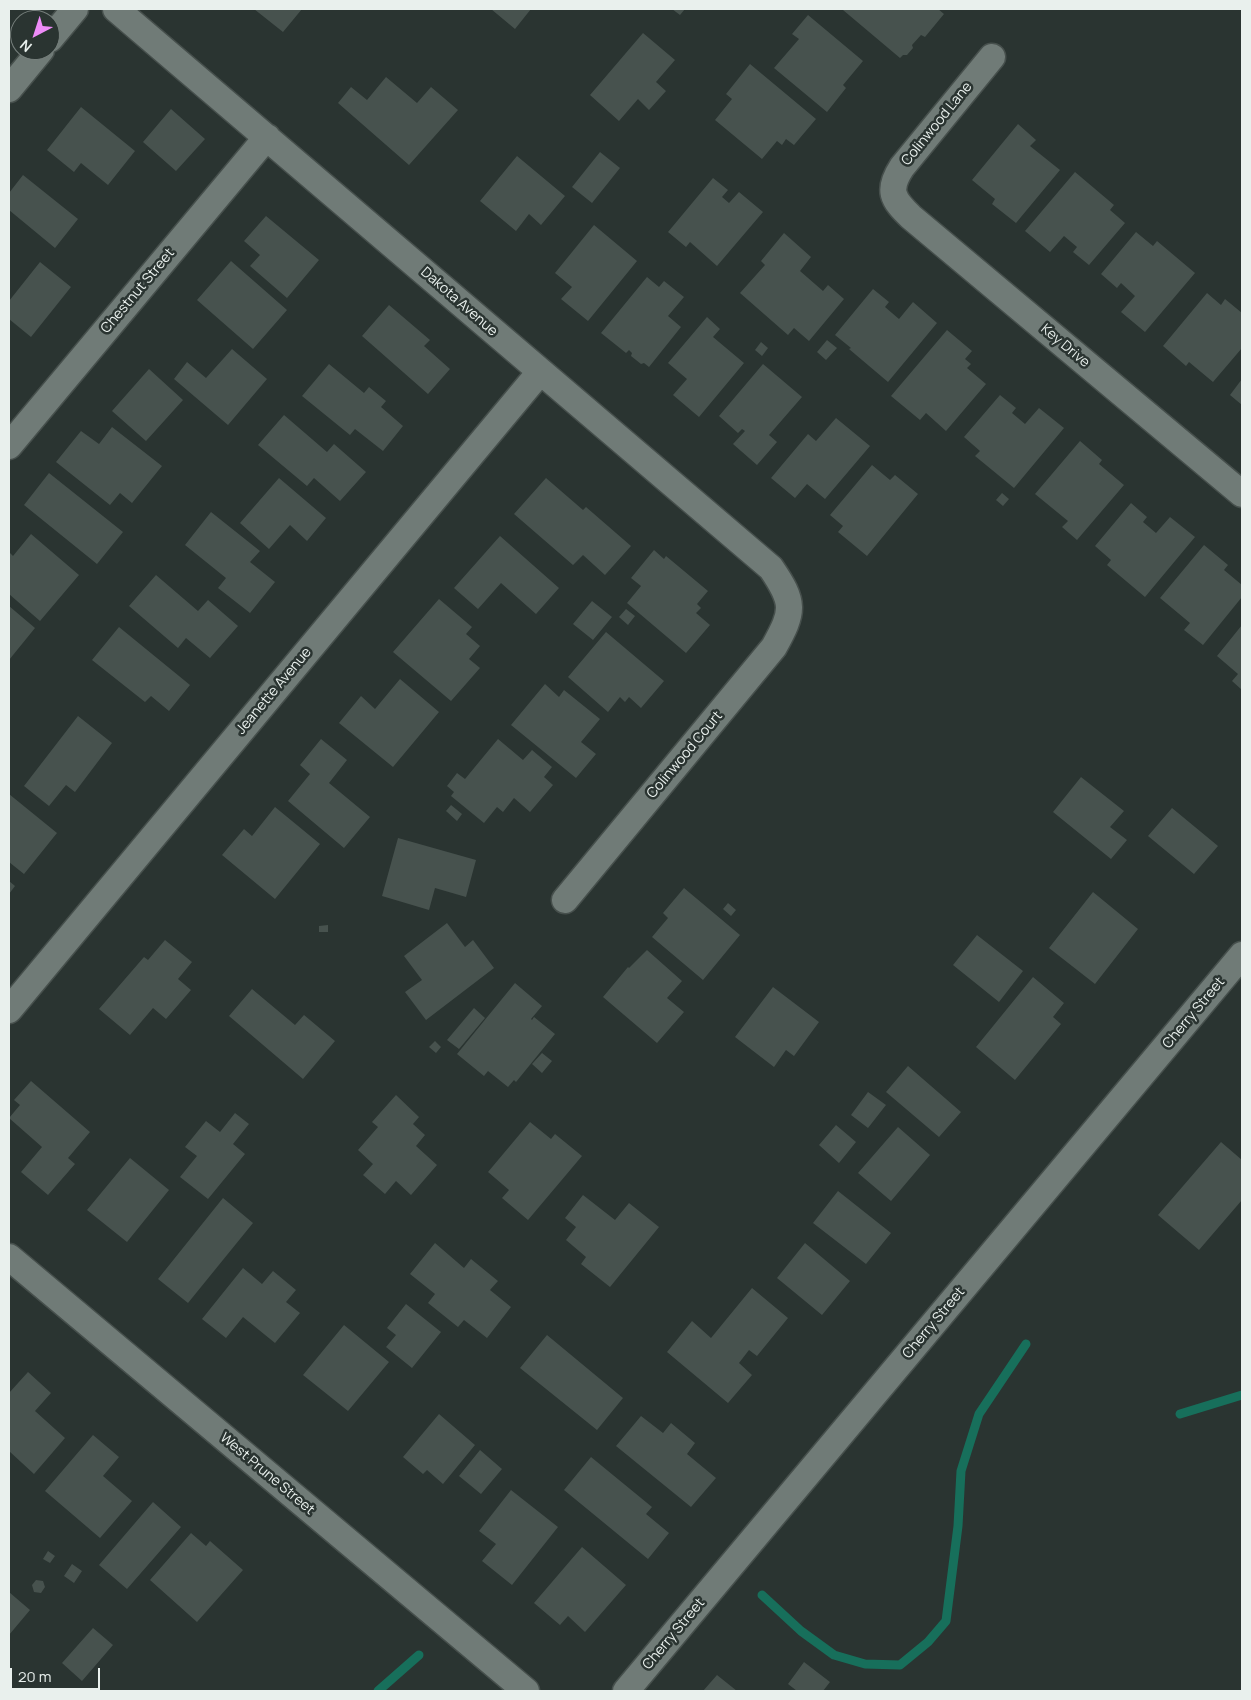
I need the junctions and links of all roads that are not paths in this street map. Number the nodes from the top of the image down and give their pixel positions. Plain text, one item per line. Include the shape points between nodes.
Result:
1 (75, 9) edge
2 (116, 9) edge
3 (60, 27) edge
4 (992, 57) dead end
5 (33, 60) edge
6 (9, 89) edge
7 (267, 137) junction
8 (892, 194) joint
9 (540, 372) junction
10 (9, 446) edge
11 (1242, 494) edge
12 (790, 604) joint
13 (565, 900) dead end
14 (1242, 955) edge
15 (9, 1010) edge
16 (9, 1257) edge
17 (526, 1691) edge
18 (626, 1691) edge

1 - 3 street
2 - 7 street, Dakota Avenue
4 - 8 street, Colinwood Lane via 902,167 894,180
5 - 6 street
7 - 9 street, Dakota Avenue
7 - 10 street, Chestnut Street
8 - 11 street, Key Drive via 911,217
9 - 12 street, Dakota Avenue via 771,568 785,588
9 - 15 street, Jeanette Avenue
12 - 13 street, Colinwood Court via 787,624 774,647
14 - 18 street, Cherry Street
16 - 17 street, West Prune Street

